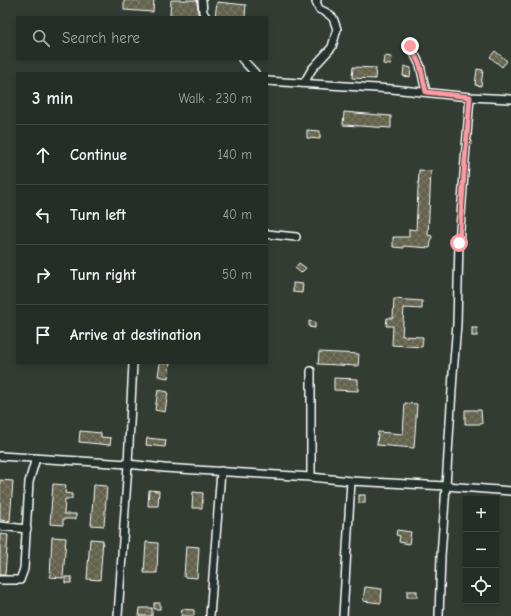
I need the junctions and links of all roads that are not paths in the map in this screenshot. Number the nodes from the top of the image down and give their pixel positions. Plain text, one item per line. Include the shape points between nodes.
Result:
1 (202, 0) edge
2 (317, 0) edge
3 (205, 16) edge
4 (410, 46) dead end
5 (243, 60) edge
6 (254, 72) edge
7 (268, 81) edge
8 (304, 83) junction
9 (426, 92) junction
10 (470, 97) junction
11 (511, 99) edge
12 (268, 234) edge
13 (296, 237) dead end
14 (133, 364) edge
15 (311, 371) dead end
16 (0, 456) edge
17 (36, 458) junction
18 (128, 464) junction
19 (221, 471) junction
20 (311, 477) junction
21 (351, 481) junction
22 (446, 486) junction
23 (511, 491) edge
24 (0, 526) edge
25 (27, 529) junction
26 (0, 580) edge
27 (118, 616) edge
28 (210, 616) edge
29 (343, 616) edge
30 (439, 616) edge

1 - 3 street
2 - 8 street via 319,9 333,18 337,29 332,47 312,69
4 - 9 street via 420,65
5 - 6 street
7 - 8 street
8 - 9 street
9 - 10 street
10 - 11 street
10 - 22 street
12 - 13 street
14 - 18 street
15 - 20 street
16 - 17 street
17 - 18 street
17 - 25 street via 29,482
18 - 19 street
18 - 27 street
19 - 20 street
19 - 28 street
20 - 21 street
21 - 22 street
21 - 29 street
22 - 23 street
22 - 30 street
24 - 25 street
25 - 26 street via 24,569 20,580

